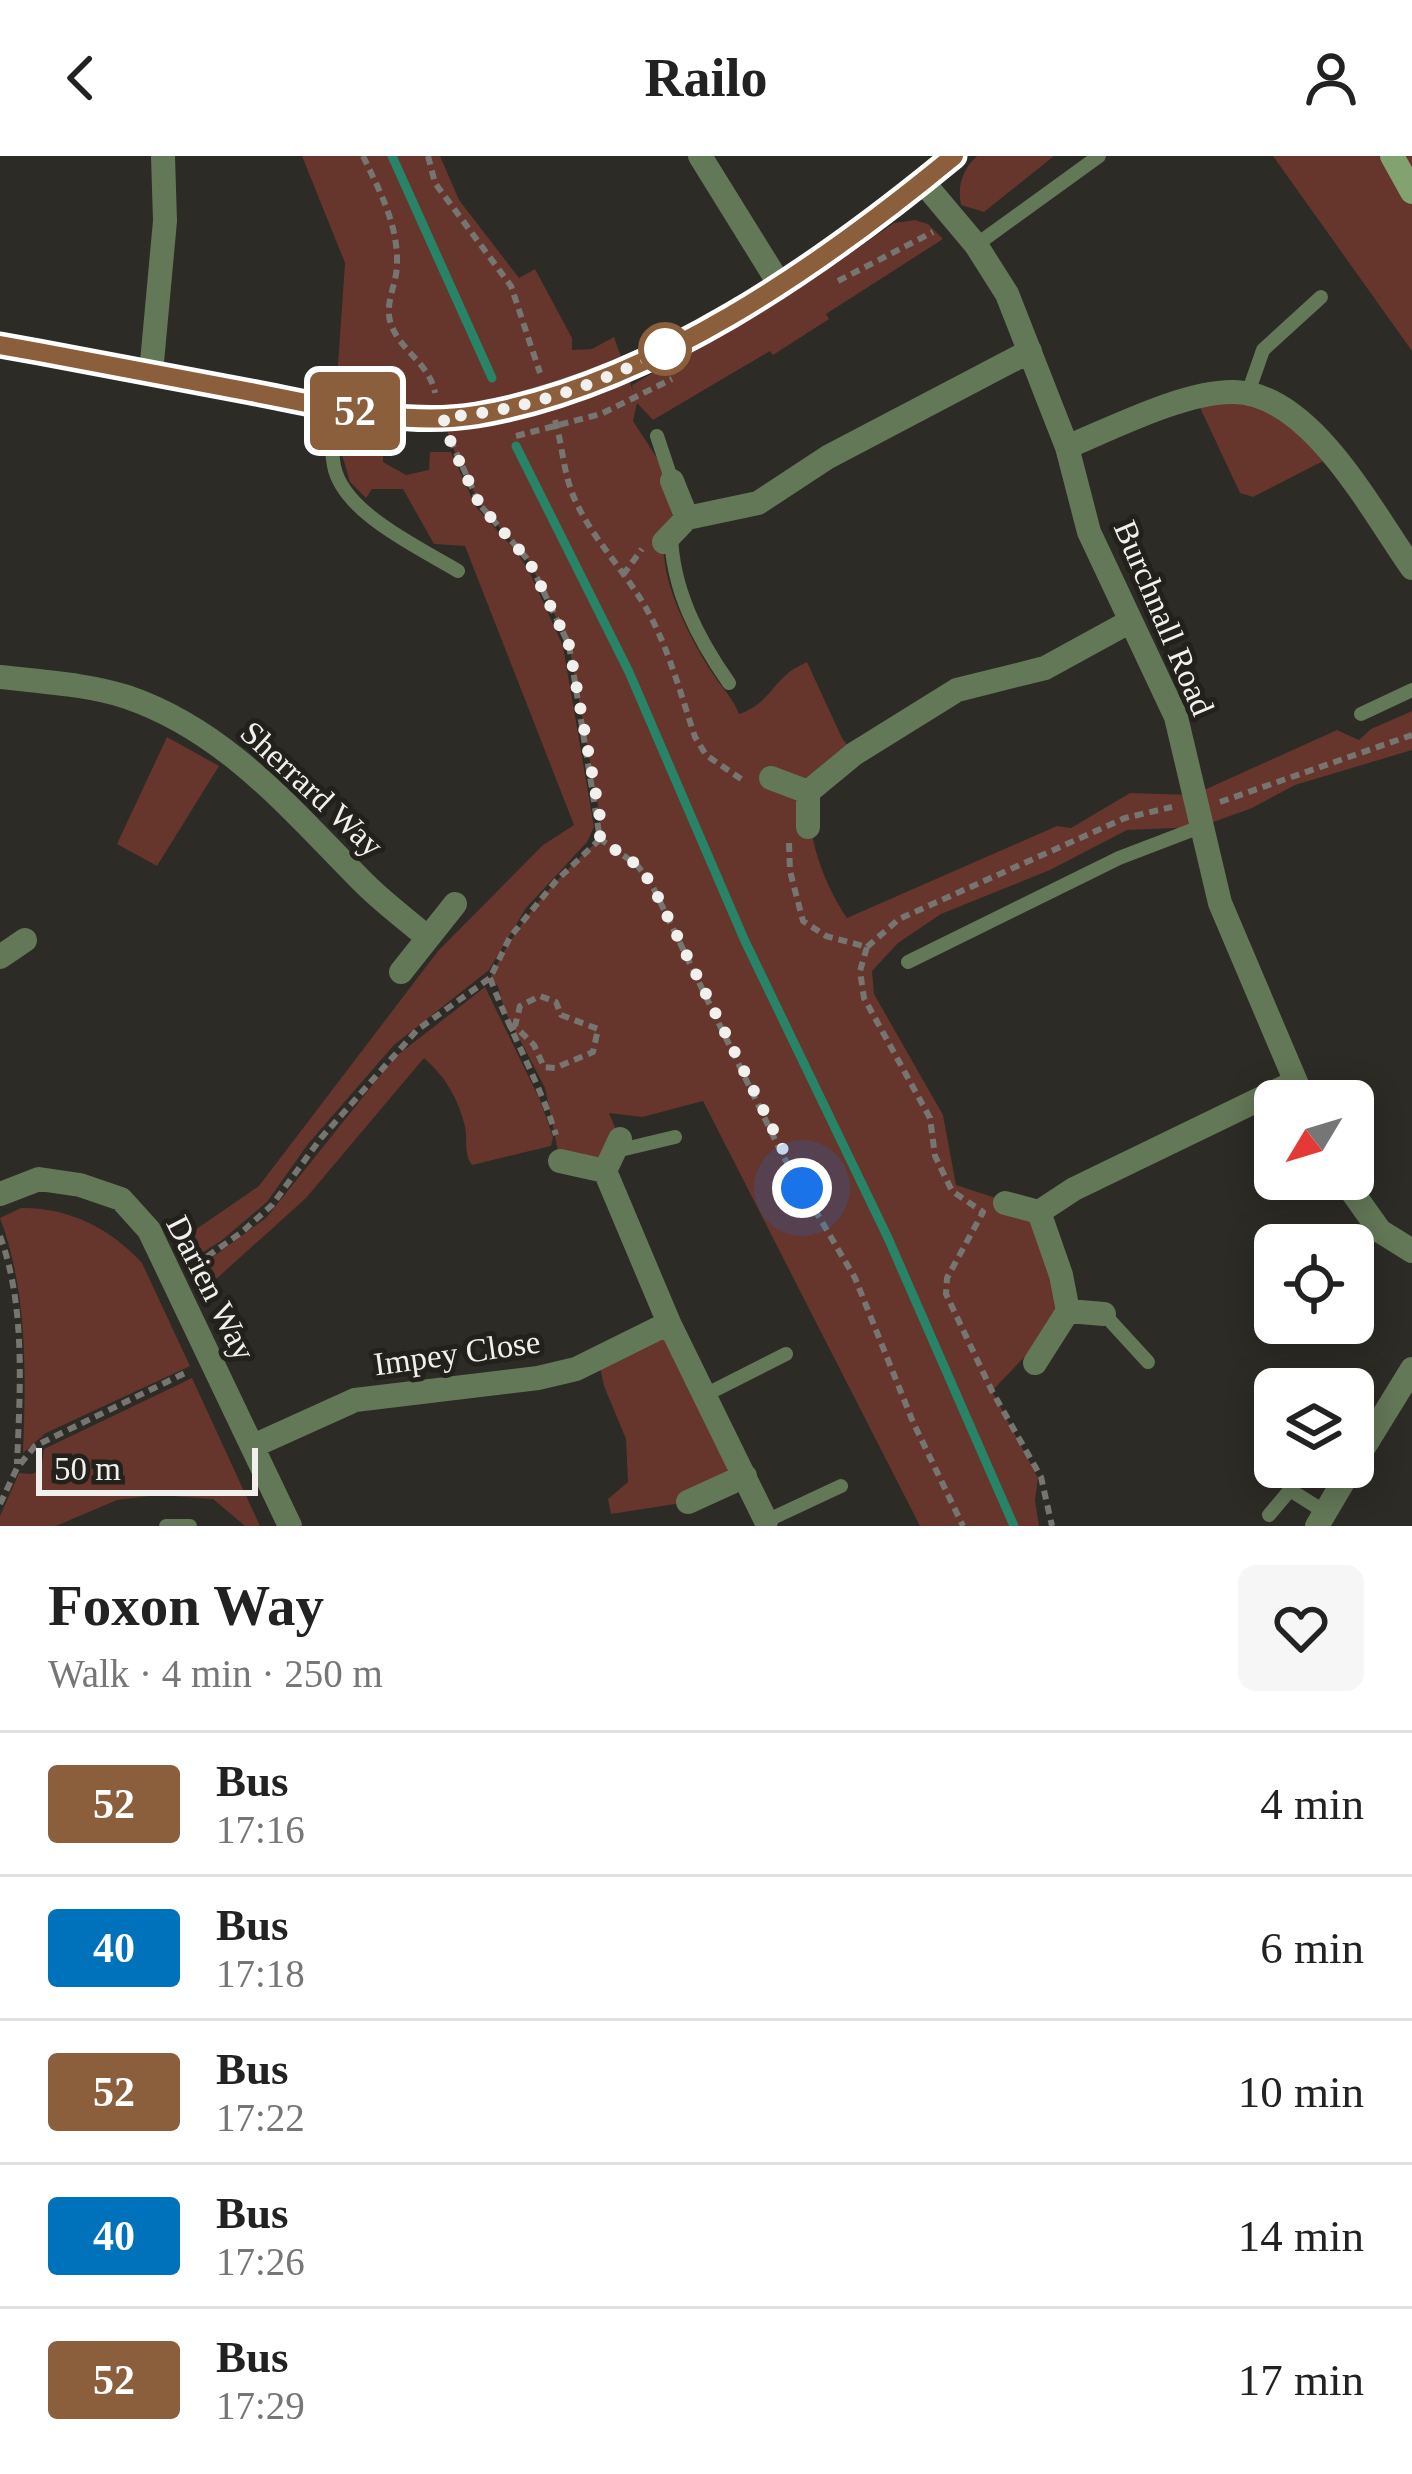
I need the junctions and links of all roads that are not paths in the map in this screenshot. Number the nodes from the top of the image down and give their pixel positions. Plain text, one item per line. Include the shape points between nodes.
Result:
1 (163, 156) edge
2 (700, 156) edge
3 (954, 156) edge
4 (1100, 156) edge
5 (1392, 156) edge
6 (923, 182) junction
7 (1412, 192) edge
8 (976, 245) junction
9 (780, 285) junction
10 (1322, 297) dead end
11 (0, 345) edge
12 (1030, 351) junction
13 (151, 373) junction
14 (1248, 393) junction
15 (335, 408) junction
16 (657, 436) dead end
17 (1067, 446) junction
18 (672, 481) joint
19 (674, 530) junction
20 (1412, 568) edge
21 (458, 571) dead end
22 (1129, 622) junction
23 (0, 677) edge
24 (729, 683) dead end
25 (1412, 690) edge
26 (1361, 714) dead end
27 (760, 781) road end
28 (808, 792) junction
29 (808, 827) road end
30 (1200, 827) junction
31 (455, 904) dead end
32 (428, 938) junction
33 (26, 940) dead end
34 (0, 958) edge
35 (908, 962) dead end
36 (401, 972) dead end
37 (1295, 1080) edge
38 (1254, 1112) edge
39 (676, 1137) dead end
40 (614, 1154) junction
41 (560, 1161) road end
42 (0, 1194) edge
43 (1358, 1200) edge
44 (1005, 1203) dead end
45 (1039, 1212) junction
46 (1412, 1251) edge
47 (1068, 1311) junction
48 (1104, 1314) joint
49 (669, 1323) junction
50 (786, 1354) dead end
51 (1148, 1362) dead end
52 (1035, 1363) dead end
53 (1412, 1369) edge
54 (705, 1395) junction
55 (1374, 1419) edge
56 (253, 1446) junction
57 (745, 1476) junction
58 (841, 1486) dead end
59 (1339, 1488) edge
60 (688, 1502) dead end
61 (1269, 1515) dead end
62 (1321, 1519) edge
63 (766, 1521) joint
64 (166, 1526) edge
65 (190, 1526) edge
66 (290, 1526) edge

1 - 13 street
2 - 9 street
3 - 6 street
4 - 8 lane
5 - 7 street
6 - 8 street, Burchnall Road
6 - 9 street
8 - 12 street, Burchnall Road
9 - 15 street via 623,370 478,415
10 - 14 lane via 1263,350
11 - 13 street
12 - 17 street, Burchnall Road
12 - 19 street via 828,457 758,503
13 - 15 street
14 - 17 street via 1168,405
14 - 20 street via 1307,425
15 - 21 lane via 340,484 367,513
16 - 18 lane
17 - 22 street, Burchnall Road via 1089,532
18 - 19 street
19 - 24 lane via 678,585
22 - 28 street via 1045,668 957,690
22 - 30 street, Burchnall Road via 1176,717
23 - 32 street, Sherrard Way via 127,697 196,731 264,781
25 - 26 lane
27 - 28 street
28 - 29 street
30 - 35 lane via 1119,857
30 - 37 street, Burchnall Road via 1220,903
31 - 32 street
32 - 36 street
33 - 34 street
38 - 45 street via 1074,1189
39 - 40 lane
40 - 41 street
40 - 49 street
42 - 56 street, Darien Way via 38,1180 121,1199 149,1230
43 - 46 street via 1380,1231
44 - 45 street
45 - 47 street
47 - 48 street
47 - 52 street
48 - 51 lane
49 - 54 street
49 - 56 street, Impey Close via 576,1369 355,1400
50 - 54 lane
53 - 55 street
54 - 57 street
56 - 66 street, Darien Way
57 - 60 street
57 - 63 street
58 - 63 lane
59 - 62 street
61 - 62 lane via 1289,1490
64 - 65 lane

